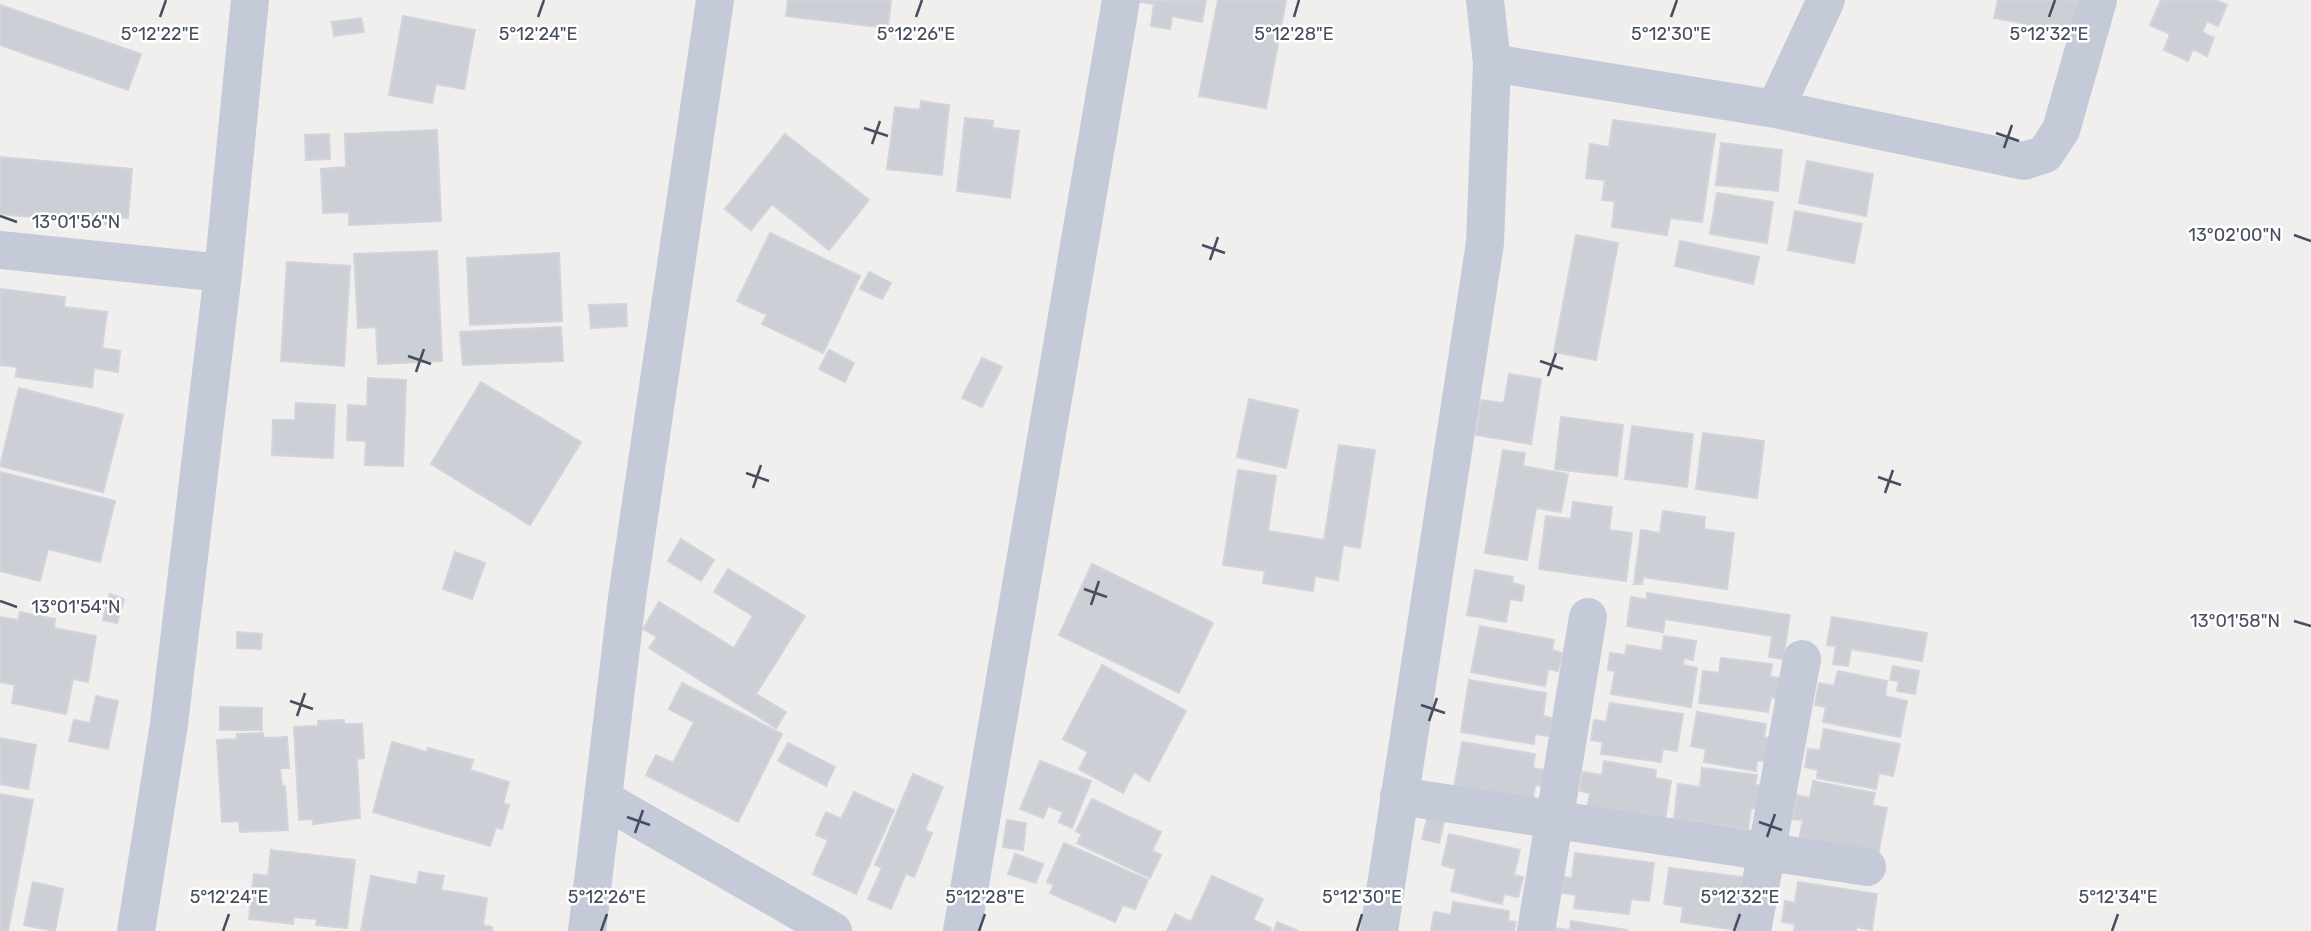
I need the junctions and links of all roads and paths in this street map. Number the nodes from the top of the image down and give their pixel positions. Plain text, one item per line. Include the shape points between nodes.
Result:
1 (250, 0) edge
2 (715, 0) edge
3 (1121, 0) edge
4 (1485, 0) edge
5 (1826, 0) edge
6 (2098, 0) edge
7 (1492, 63) junction
8 (1776, 109) junction
9 (0, 250) edge
10 (223, 273) junction
11 (1588, 617) dead end
12 (1802, 659) dead end
13 (1399, 796) junction
14 (605, 800) junction
15 (1554, 820) junction
16 (1765, 851) junction
17 (1867, 867) dead end
18 (136, 931) edge
19 (587, 931) edge
20 (833, 931) edge
21 (962, 931) edge
22 (1378, 931) edge
23 (1536, 931) edge
24 (1752, 931) edge

1 - 10 street
2 - 14 street via 627,598
3 - 21 street
4 - 7 street
5 - 8 street
6 - 8 street via 2061,130 2045,154 2024,161
7 - 8 street
7 - 13 street via 1485,243
9 - 10 street
10 - 18 street via 169,724
11 - 15 street
12 - 16 street
13 - 15 street
13 - 22 street
14 - 19 street
14 - 20 street
15 - 16 street
15 - 23 street
16 - 17 street
16 - 24 street

